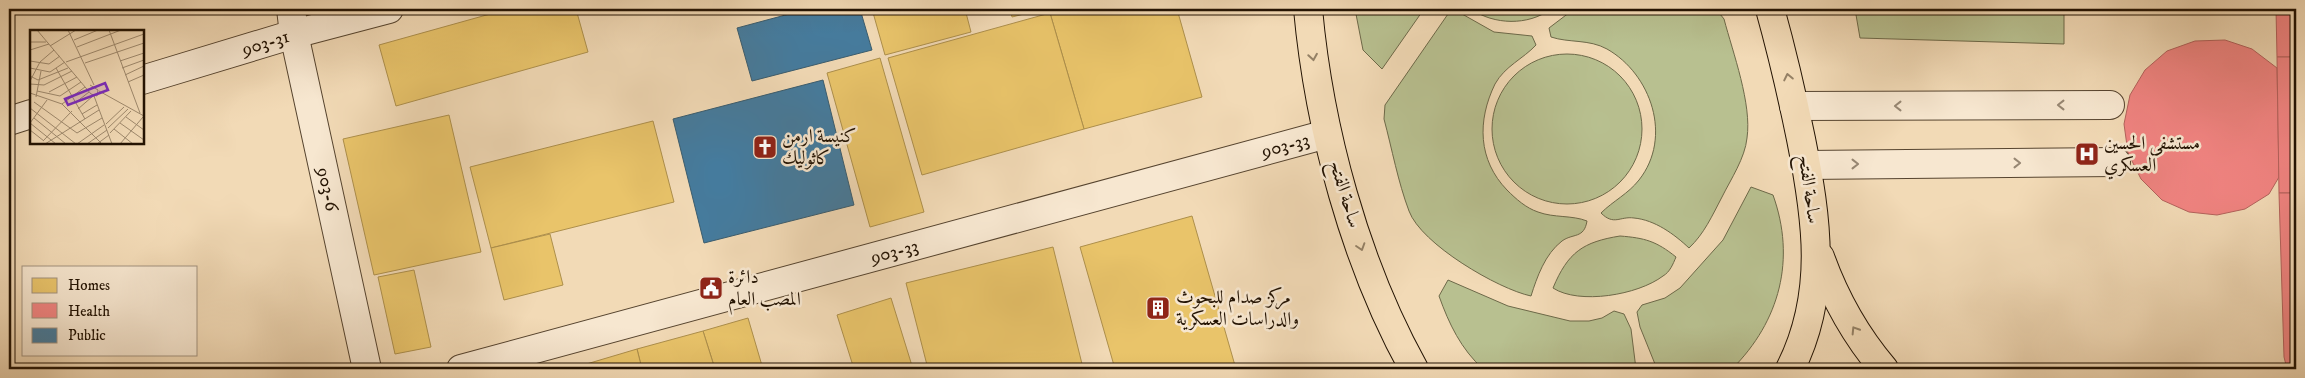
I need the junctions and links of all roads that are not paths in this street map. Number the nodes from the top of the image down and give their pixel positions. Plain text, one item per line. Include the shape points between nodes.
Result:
1 (389, 9) edge
2 (1308, 9) edge
3 (1770, 9) edge
4 (293, 21) edge
5 (144, 79) edge
6 (2110, 105) dead end
7 (1794, 106) junction
8 (30, 114) edge
9 (9, 120) edge
10 (1327, 134) junction
11 (2116, 162) dead end
12 (1806, 165) junction
13 (1816, 246) junction
14 (366, 369) edge
15 (461, 369) edge
16 (1414, 369) edge
17 (1790, 369) edge
18 (1884, 369) edge

1 - 4 street, 903-31
2 -> 10 main road, ساحة الفتح via 1312,52
7 -> 3 main road, ساحة الفتح
4 - 5 street, 903-31
4 - 14 street, 903-6
6 -> 7 street
7 - 12 main road, ساحة الفتح
8 - 9 street
10 - 15 street, 903-33
10 -> 16 main road, ساحة الفتح via 1373,282
12 -> 11 street
12 - 13 main road, ساحة الفتح
13 - 17 main road, ساحة الفتح via 1812,310 1802,346
18 -> 13 main road via 1864,346 1846,316

